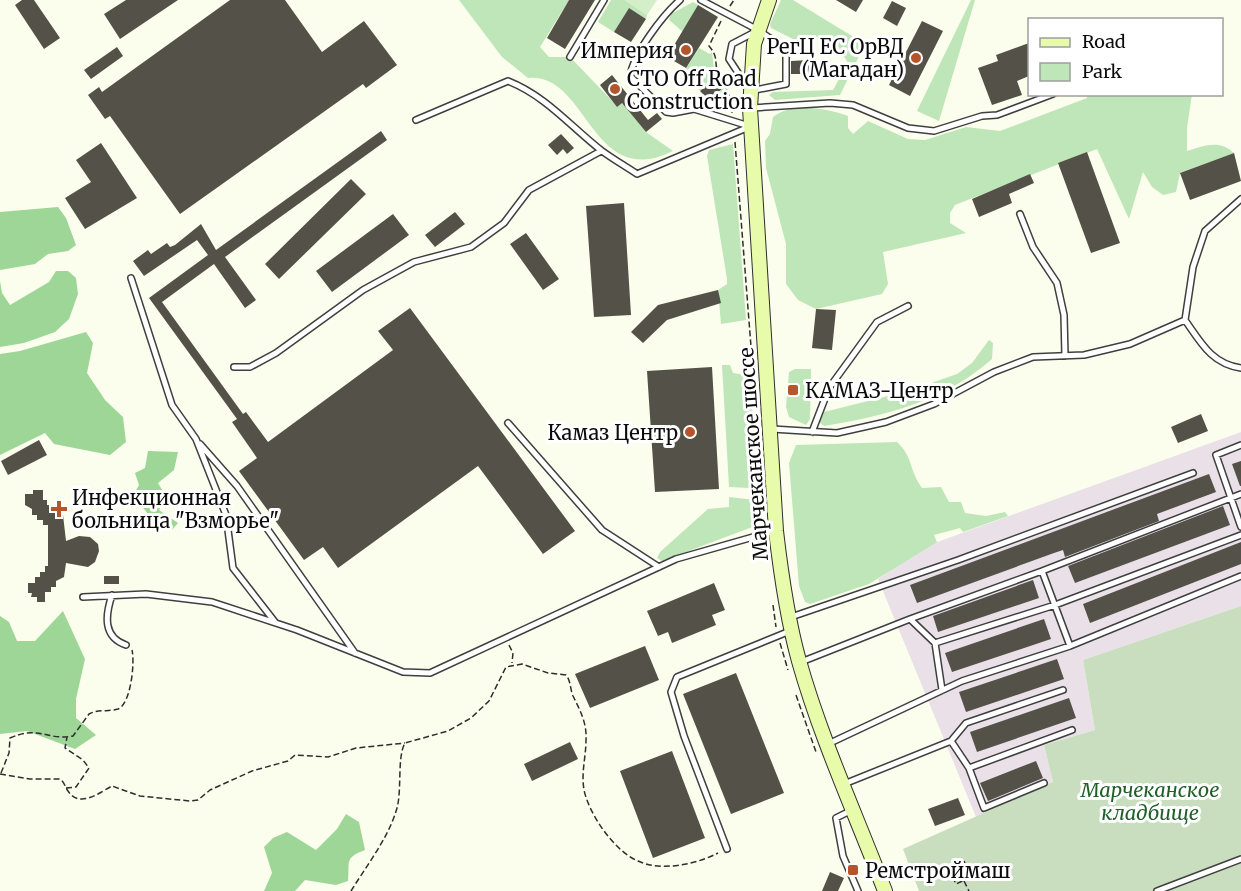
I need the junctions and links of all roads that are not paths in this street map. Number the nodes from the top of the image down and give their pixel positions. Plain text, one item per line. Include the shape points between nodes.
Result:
1 (604, 0) edge
2 (680, 0) edge
3 (700, 0) edge
4 (769, 0) edge
5 (758, 30) junction
6 (570, 57) dead end
7 (750, 91) junction
8 (1048, 96) edge
9 (750, 108) junction
10 (416, 120) dead end
11 (751, 126) junction
12 (601, 151) junction
13 (1241, 199) edge
14 (1020, 213) dead end
15 (132, 278) dead end
16 (908, 306) dead end
17 (1185, 321) junction
18 (1065, 356) junction
19 (234, 367) dead end
20 (1241, 368) edge
21 (508, 423) dead end
22 (770, 429) junction
23 (812, 432) junction
24 (196, 439) junction
25 (1241, 446) edge
26 (1193, 473) dead end
27 (1241, 494) edge
28 (1230, 498) junction
29 (1241, 527) edge
30 (776, 531) junction
31 (1241, 535) edge
32 (659, 567) junction
33 (1042, 571) junction
34 (1241, 576) edge
35 (112, 595) junction
36 (83, 597) dead end
37 (1055, 605) junction
38 (910, 618) junction
39 (276, 623) junction
40 (790, 624) junction
41 (935, 643) junction
42 (126, 645) road end
43 (1070, 646) junction
44 (356, 655) junction
45 (800, 663) junction
46 (942, 690) junction
47 (1064, 690) dead end
48 (1072, 730) dead end
49 (951, 741) junction
50 (828, 744) junction
51 (969, 768) junction
52 (1044, 783) dead end
53 (844, 784) junction
54 (854, 809) junction
55 (727, 849) road end
56 (1241, 859) edge
57 (858, 891) edge
58 (885, 891) edge
59 (1157, 891) edge

1 - 6 lane
2 - 11 lane via 638,52 630,76 666,112 694,109
3 - 5 lane
4 - 5 street, Марчеканское шоссе
5 - 7 street, Марчеканское шоссе
5 - 7 lane via 732,44 730,51 729,59
5 - 7 lane via 786,49 786,84
7 - 9 street, Марчеканское шоссе
8 - 9 lane via 997,115 934,131 908,128 853,105 807,103
9 - 11 street, Марчеканское шоссе
10 - 12 lane via 508,81 525,87 562,114
11 - 12 lane via 637,174
11 - 22 street, Марчеканское шоссе
12 - 19 lane via 529,190 504,223 471,247 414,262 363,290 276,353 250,367
13 - 17 lane via 1205,231 1193,267
14 - 18 lane via 1033,246 1057,283 1064,315
15 - 24 lane via 172,405
16 - 23 lane via 877,322 829,388
17 - 18 lane via 1130,344
17 - 20 lane via 1210,355 1223,364
18 - 23 lane via 1033,357 886,422 837,433
21 - 32 lane via 602,530
22 - 23 lane
22 - 30 street, Марчеканское шоссе
24 - 39 lane via 226,515 233,568
24 - 44 lane via 237,486
25 - 28 lane via 1216,455
26 - 40 lane
27 - 28 lane
28 - 29 lane
28 - 33 lane
30 - 32 lane via 707,549
30 - 40 street, Марчеканское шоссе
31 - 37 lane
32 - 44 lane via 430,673 403,672
33 - 37 lane
33 - 38 lane
34 - 43 lane
35 - 36 lane
35 - 39 lane via 146,594 212,602
35 - 42 lane via 106,611 109,633 116,642
37 - 41 lane
37 - 43 lane
38 - 41 lane
38 - 45 lane
39 - 44 lane
40 - 45 street, Марчеканское шоссе
40 - 55 lane via 677,677 671,692
41 - 46 lane
43 - 46 lane
45 - 50 street, Марчеканское шоссе
46 - 50 lane
47 - 49 lane via 966,723
48 - 51 lane
49 - 51 lane
49 - 53 lane
50 - 53 street, Марчеканское шоссе
51 - 52 lane via 984,808
53 - 54 street, Марчеканское шоссе
54 - 57 lane via 836,818 843,856
54 - 58 street, Марчеканское шоссе
56 - 59 lane

